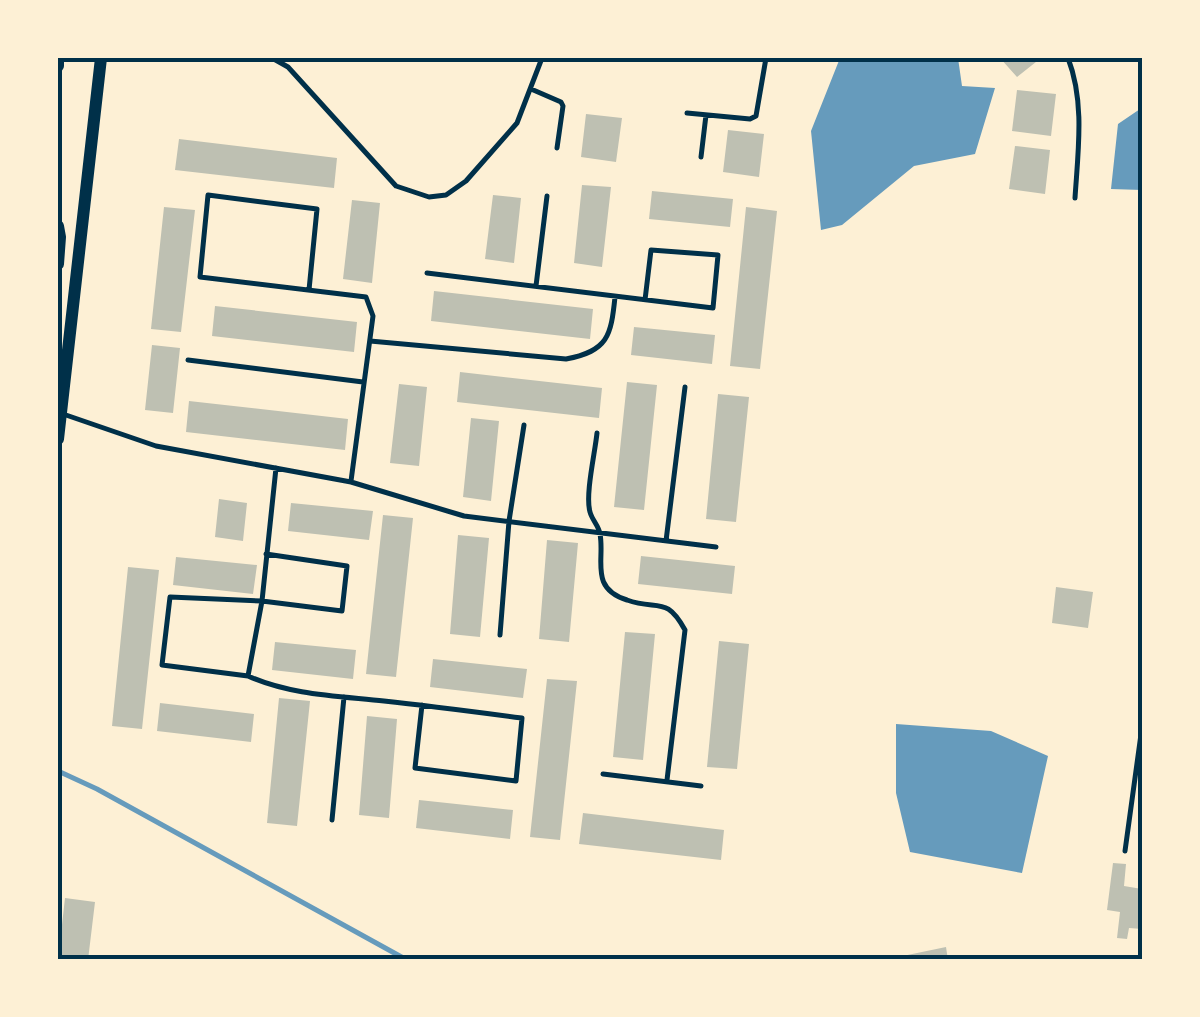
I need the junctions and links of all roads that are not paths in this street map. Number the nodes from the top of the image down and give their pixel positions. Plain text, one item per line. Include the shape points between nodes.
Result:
1 (58, 58) edge
2 (100, 58) edge
3 (272, 58) edge
4 (542, 58) edge
5 (766, 58) edge
6 (1068, 58) edge
7 (58, 66) edge
8 (531, 89) junction
9 (687, 113) dead end
10 (706, 115) junction
11 (557, 148) dead end
12 (701, 157) dead end
13 (547, 196) dead end
14 (1075, 198) dead end
15 (58, 226) edge
16 (58, 264) edge
17 (427, 273) dead end
18 (536, 286) junction
19 (310, 290) junction
20 (616, 296) junction
21 (645, 300) junction
22 (370, 341) junction
23 (188, 360) dead end
24 (364, 382) junction
25 (685, 387) dead end
26 (59, 412) edge
27 (524, 424) dead end
28 (596, 434) dead end
29 (58, 438) edge
30 (276, 468) junction
31 (350, 482) junction
32 (509, 522) junction
33 (600, 533) junction
34 (666, 541) junction
35 (716, 547) dead end
36 (266, 554) junction
37 (262, 601) junction
38 (500, 635) dead end
39 (248, 676) junction
40 (344, 697) junction
41 (422, 706) junction
42 (1142, 727) edge
43 (603, 774) dead end
44 (667, 780) junction
45 (701, 786) dead end
46 (332, 820) dead end
47 (1125, 851) dead end

1 - 7 main road
2 - 26 main road
3 - 8 lane via 396,186 429,197 466,181 517,123
4 - 8 lane
5 - 10 lane via 756,116
6 - 14 lane via 1080,136
8 - 11 lane via 563,106
9 - 10 lane
10 - 12 lane
13 - 18 lane
15 - 16 main road
17 - 18 lane
18 - 20 lane
19 - 19 lane via 200,277 208,195 317,209
19 - 22 lane via 366,297 373,316
20 - 21 lane
20 - 22 lane via 612,328 590,355 566,359
21 - 21 lane via 651,250 718,256 713,308
22 - 24 lane
23 - 24 lane
24 - 31 lane
25 - 34 lane
26 - 29 main road
26 - 30 lane via 156,446
27 - 32 lane
28 - 33 lane via 589,511
30 - 31 lane
30 - 36 lane
31 - 32 lane via 464,516
32 - 33 lane
32 - 38 lane
33 - 34 lane
33 - 44 lane via 599,565 612,592 665,605 685,630
34 - 35 lane
36 - 37 lane
36 - 37 lane via 347,566 342,611
37 - 39 lane
37 - 39 lane via 170,597 162,665
39 - 40 lane via 273,687
40 - 41 lane
40 - 46 lane
41 - 41 lane via 522,718 516,781 415,768
42 - 47 lane
43 - 44 lane
44 - 45 lane

